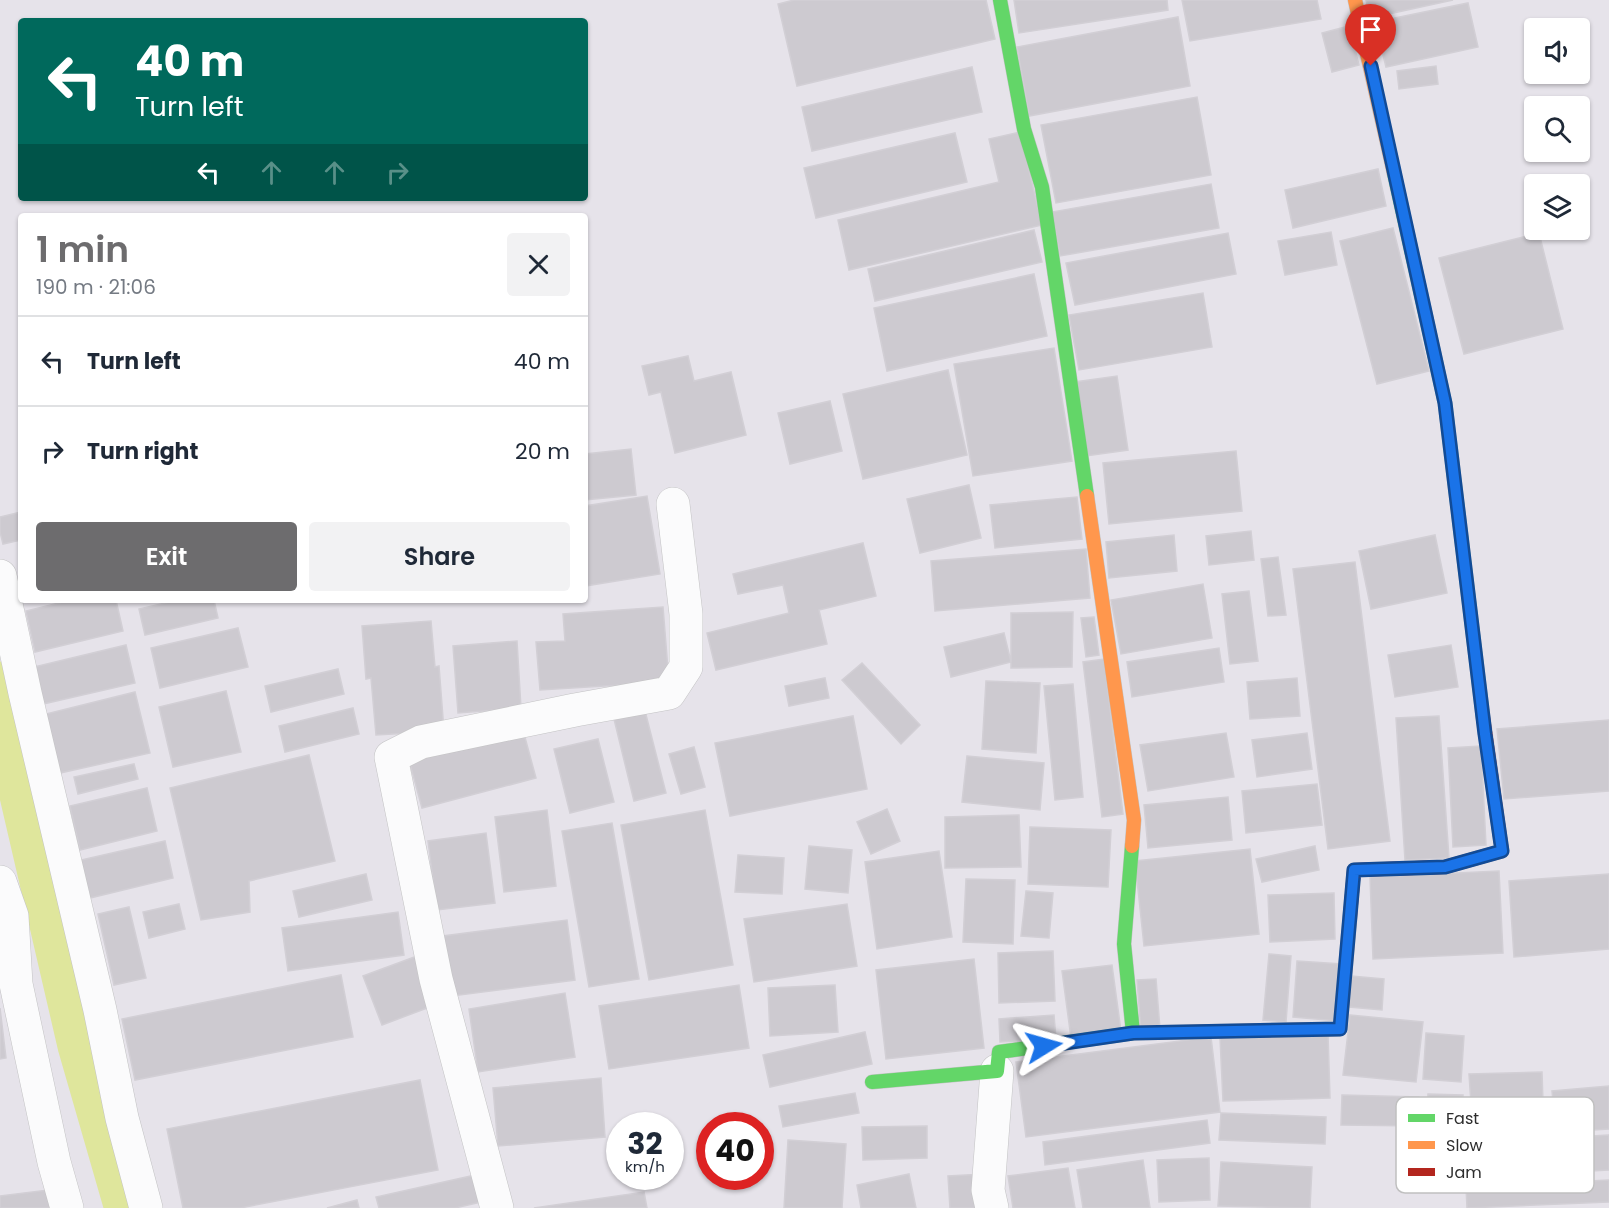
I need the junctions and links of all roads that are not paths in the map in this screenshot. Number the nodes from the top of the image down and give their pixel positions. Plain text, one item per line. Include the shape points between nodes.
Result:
1 (1000, 0) edge
2 (1355, 0) edge
3 (673, 504) dead end
4 (0, 576) edge
5 (0, 882) edge
6 (1133, 1033) junction
7 (997, 1071) junction
8 (872, 1082) dead end
9 (68, 1208) edge
10 (146, 1208) edge
11 (497, 1208) edge
12 (992, 1208) edge

1 - 6 street via 1024,129 1042,187 1134,820 1124,944
2 - 6 street via 1445,403 1502,851 1445,867 1354,870 1340,1029
3 - 11 street via 687,614 686,667 669,693 421,742 391,757 436,979
4 - 10 street via 122,1118
5 - 9 street via 12,916 16,984 54,1162
6 - 7 street via 999,1052
7 - 8 street
7 - 12 street via 988,1190

